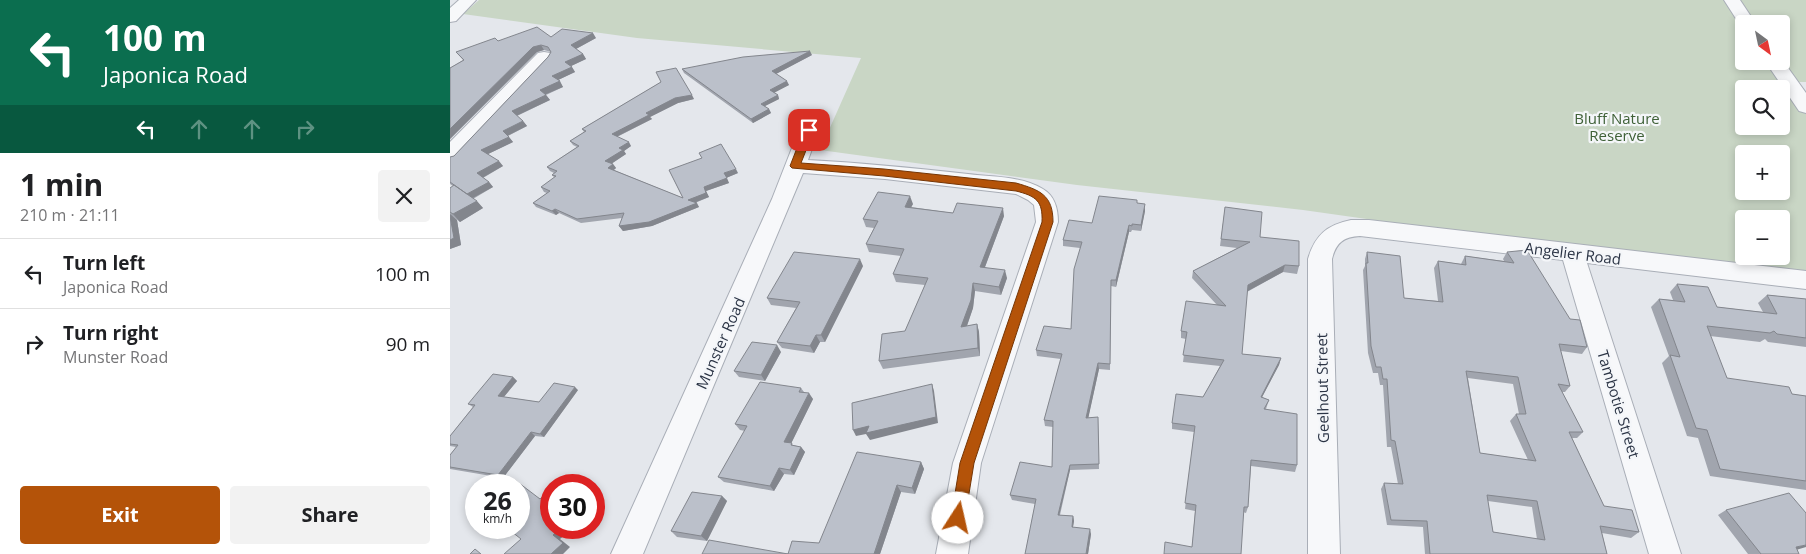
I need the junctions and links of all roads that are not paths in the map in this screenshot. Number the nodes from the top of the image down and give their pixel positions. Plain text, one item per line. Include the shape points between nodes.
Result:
1 (468, 0) edge
2 (1732, 0) edge
3 (1742, 15) edge
4 (450, 17) edge
5 (544, 56) edge
6 (1780, 70) edge
7 (1806, 107) edge
8 (809, 130) dead end
9 (450, 155) edge
10 (795, 166) junction
11 (1340, 231) joint
12 (1574, 254) junction
13 (1806, 280) edge
14 (626, 554) edge
15 (952, 554) edge
16 (1324, 554) edge
17 (1665, 554) edge

1 - 4 street
2 - 3 street
5 - 9 street
6 - 7 street
8 - 10 street, Munster Road
10 - 14 street, Munster Road
10 - 15 street via 1016,187 1030,191 1048,208 1047,222 967,463
11 - 12 street, Angelier Road via 1369,228
11 - 16 street, Geelhout Street via 1323,246 1320,259
12 - 13 street, Angelier Road
12 - 17 street, Tambotie Street

